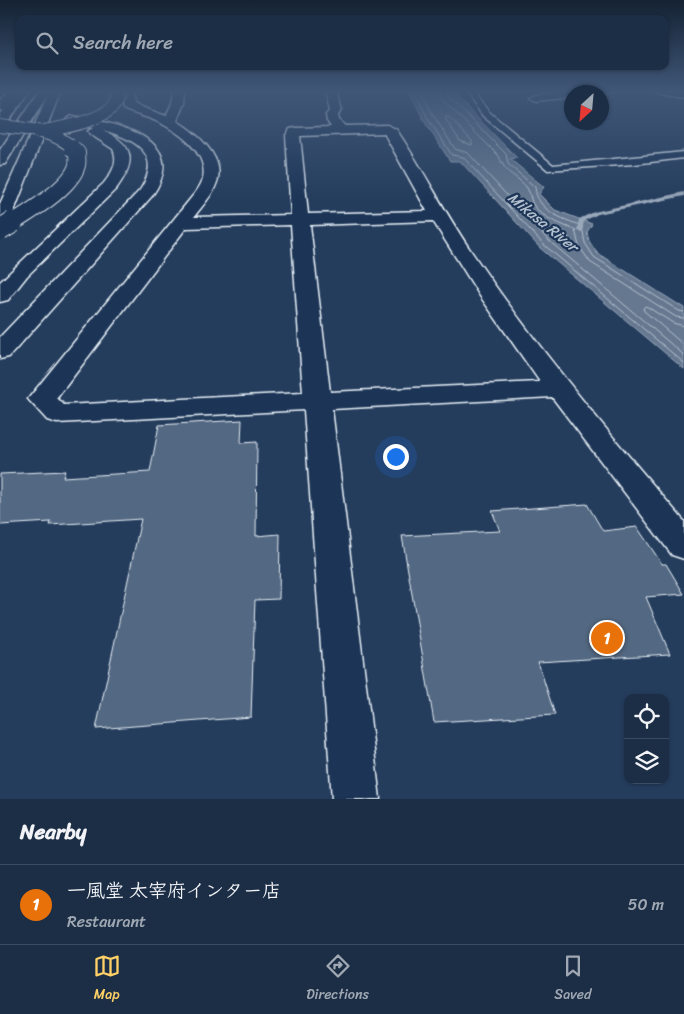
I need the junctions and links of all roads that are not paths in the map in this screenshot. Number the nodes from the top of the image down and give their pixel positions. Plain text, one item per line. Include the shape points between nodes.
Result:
1 (11, 127) edge
2 (22, 127) edge
3 (40, 127) edge
4 (60, 127) edge
5 (82, 127) edge
6 (108, 127) edge
7 (178, 127) edge
8 (339, 127) edge
9 (502, 127) edge
10 (341, 130) junction
11 (0, 136) edge
12 (684, 155) edge
13 (0, 161) edge
14 (440, 216) junction
15 (300, 221) junction
16 (181, 223) junction
17 (0, 224) edge
18 (0, 230) edge
19 (0, 294) edge
20 (0, 352) edge
21 (559, 389) junction
22 (318, 402) junction
23 (684, 545) edge
24 (356, 799) edge

1 - 18 main road, bridge via 67,142 74,148 78,164 50,197
2 - 13 main road
3 - 17 main road
4 - 11 main road, bridge
5 - 19 main road via 108,137 120,149 124,163 120,174
6 - 20 main road via 134,137 153,152 156,174 146,193
7 - 16 main road via 189,135 202,152 211,173 208,184
8 - 10 main road
9 - 12 lane via 551,168
10 - 14 main road via 387,129 392,132
10 - 15 main road via 295,132 293,135
14 - 15 main road
14 - 21 main road via 497,304
15 - 16 main road
15 - 22 main road
16 - 22 main road via 42,399 57,414
21 - 22 main road
21 - 23 main road
22 - 24 main road

